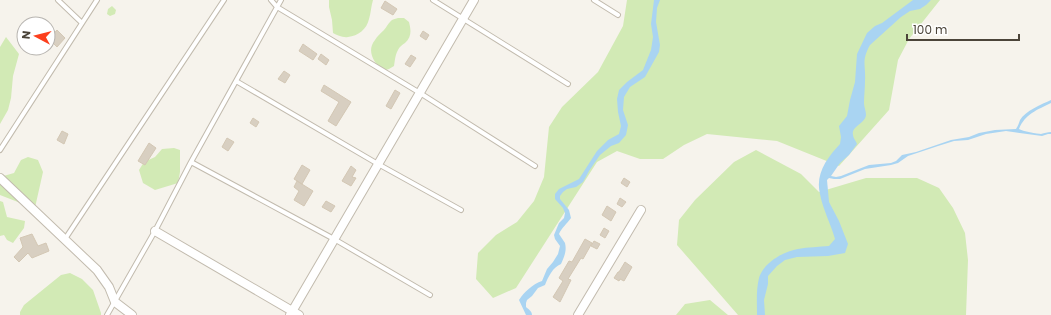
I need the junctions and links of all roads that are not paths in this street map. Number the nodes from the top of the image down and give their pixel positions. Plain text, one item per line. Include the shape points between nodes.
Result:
1 (58, 0) edge
2 (97, 0) edge
3 (224, 0) edge
4 (271, 0) edge
5 (281, 0) edge
6 (432, 0) edge
7 (474, 0) edge
8 (594, 0) edge
9 (277, 7) junction
10 (618, 15) dead end
11 (464, 19) junction
12 (82, 23) junction
13 (236, 81) junction
14 (568, 84) dead end
15 (420, 93) junction
16 (0, 150) edge
17 (191, 162) junction
18 (378, 164) junction
19 (535, 166) dead end
20 (0, 178) edge
21 (461, 210) dead end
22 (641, 210) dead end
23 (155, 231) junction
24 (65, 239) junction
25 (334, 239) junction
26 (430, 296) dead end
27 (115, 302) junction
28 (294, 314) edge
29 (107, 315) edge
30 (132, 315) edge
31 (578, 315) edge

1 - 12 lane
2 - 12 lane
3 - 24 lane
4 - 9 lane
5 - 9 lane
6 - 11 lane
7 - 11 street
8 - 10 lane
9 - 13 lane
9 - 15 lane
11 - 14 lane
11 - 15 street
12 - 16 lane
13 - 17 lane
13 - 18 lane
15 - 18 street
15 - 19 lane
17 - 23 lane
17 - 25 lane
18 - 21 lane
18 - 25 street
20 - 24 street
22 - 31 street
23 - 27 lane
23 - 28 street
24 - 27 street via 97,270 109,287
25 - 26 lane
25 - 28 street
27 - 29 lane
27 - 30 street

